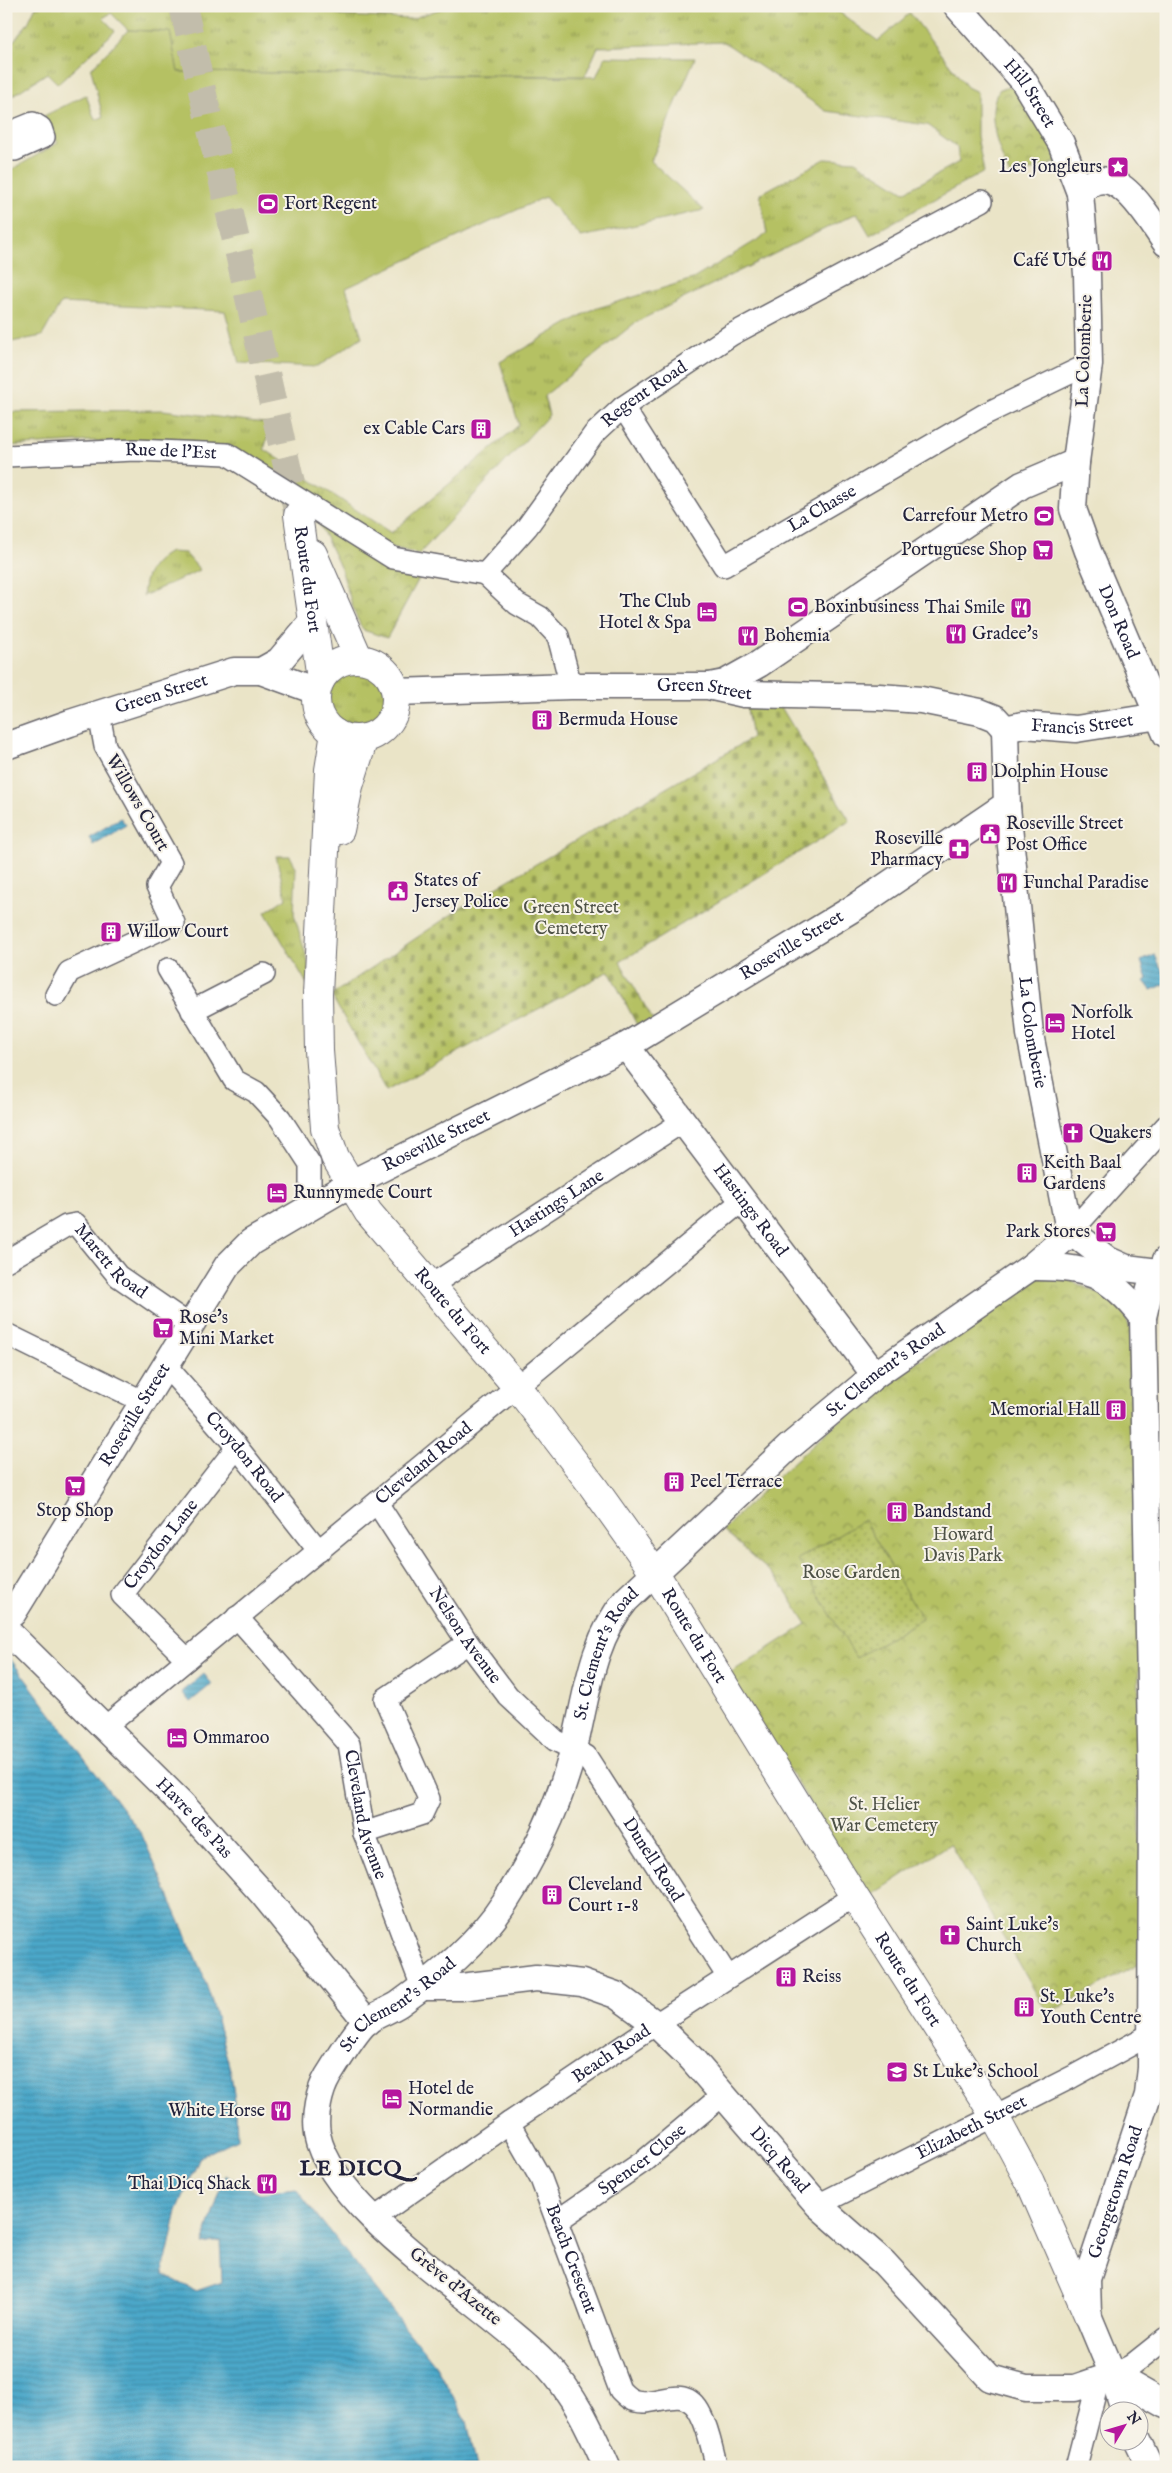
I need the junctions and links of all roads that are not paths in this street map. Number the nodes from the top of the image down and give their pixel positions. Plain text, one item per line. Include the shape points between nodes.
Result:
1 (957, 6) edge
2 (6, 134) edge
3 (6, 148) edge
4 (1080, 193) junction
5 (982, 201) dead end
6 (1166, 243) edge
7 (1089, 364) junction
8 (623, 407) junction
9 (6, 456) edge
10 (1076, 462) junction
11 (1073, 509) joint
12 (485, 574) junction
13 (312, 622) junction
14 (359, 659) junction
15 (758, 664) junction
16 (261, 671) junction
17 (319, 685) junction
18 (571, 686) junction
19 (708, 686) junction
20 (396, 692) junction
21 (768, 695) junction
22 (98, 714) junction
23 (1163, 721) edge
24 (1006, 729) junction
25 (335, 734) junction
26 (364, 738) junction
27 (6, 746) edge
28 (1007, 807) junction
29 (324, 908) junction
30 (168, 970) dead end
31 (264, 974) dead end
32 (56, 995) dead end
33 (192, 1011) junction
34 (626, 1046) junction
35 (682, 1122) junction
36 (1166, 1126) edge
37 (350, 1184) junction
38 (744, 1199) junction
39 (313, 1206) junction
40 (1070, 1229) junction
41 (6, 1261) edge
42 (1031, 1267) junction
43 (1164, 1268) edge
44 (430, 1286) junction
45 (1143, 1318) junction
46 (189, 1325) junction
47 (6, 1334) edge
48 (166, 1366) junction
49 (875, 1375) junction
50 (517, 1387) junction
51 (144, 1402) junction
52 (237, 1447) junction
53 (377, 1503) junction
54 (319, 1551) junction
55 (655, 1572) junction
56 (238, 1617) junction
57 (6, 1619) edge
58 (6, 1630) edge
59 (468, 1643) junction
60 (187, 1659) junction
61 (1158, 1664) edge
62 (104, 1728) junction
63 (574, 1749) junction
64 (364, 1833) junction
65 (1161, 1836) edge
66 (854, 1896) junction
67 (728, 1977) junction
68 (422, 1987) junction
69 (366, 2022) junction
70 (656, 2024) junction
71 (1151, 2034) junction
72 (724, 2094) junction
73 (318, 2104) joint
74 (994, 2115) junction
75 (509, 2123) junction
76 (818, 2205) junction
77 (373, 2219) junction
78 (557, 2221) junction
79 (1088, 2315) junction
80 (1166, 2338) edge
81 (1106, 2378) junction
82 (1118, 2400) edge
83 (1166, 2405) edge
84 (1142, 2450) edge
85 (607, 2467) edge
86 (716, 2467) edge
87 (1076, 2467) edge
88 (1150, 2467) edge

1 - 4 main road, Hill Street via 1022,80 1061,143
2 - 3 street via 33,123 41,128 44,137 15,150
4 - 6 main road via 1088,183 1104,180 1122,185
4 - 7 main road, La Colomberie via 1087,274
5 - 8 street, Regent Road via 732,335
7 - 8 street, La Chasse via 985,414 724,566
7 - 10 main road, La Colomberie
8 - 12 street, Regent Road via 594,434 527,528
9 - 12 street, Rue de l'Est via 135,450 227,454 393,558
10 - 11 main road, La Colomberie
10 - 15 main road via 1022,485
11 - 23 main road, Don Road via 1088,551
12 - 18 street via 517,604 540,617 558,636
13 - 14 highway, Route du Fort via 298,515
13 - 16 main road via 279,660
13 - 17 highway, Route du Fort
14 - 17 highway via 339,662 329,669
14 - 20 highway via 381,667
15 - 19 main road via 725,683
15 - 21 main road via 757,676
16 - 17 main road, Green Street
16 - 22 main road, Green Street via 234,671
17 - 25 highway via 316,704 320,716
18 - 19 main road, Green Street
18 - 20 main road, Green Street
19 - 21 main road, Green Street via 744,694
20 - 26 highway via 394,712 388,724
21 - 24 main road, Green Street via 921,700 980,712 995,718
22 - 27 main road, Green Street
22 - 32 street, Willows Court via 105,746 172,863 157,887 174,923 69,972
23 - 24 main road, Francis Street via 1076,729 1023,725
24 - 28 main road, La Colomberie
25 - 26 highway via 351,739
25 - 29 highway, Route du Fort via 329,770
26 - 29 highway, Route du Fort via 349,786
28 - 34 main road, Roseville Street via 857,906
28 - 40 main road, La Colomberie via 1030,1034
29 - 37 highway, Route du Fort via 318,1051 325,1128 335,1157
30 - 33 street
31 - 33 street
33 - 39 street via 234,1080 256,1092 280,1118 310,1164
34 - 35 main road, Hastings Road
34 - 37 main road, Roseville Street
35 - 38 main road, Hastings Road
35 - 44 street, Hastings Lane
36 - 40 street
37 - 39 main road, Roseville Street
37 - 44 highway, Route du Fort via 368,1212
38 - 49 main road, Hastings Road
38 - 50 street, Cleveland Road
39 - 46 main road, Roseville Street via 252,1242 227,1266
40 - 42 main road, St. Clement's Road
40 - 43 main road via 1108,1260 1126,1268 1141,1271
41 - 46 street, Marett Road via 66,1226 76,1224 118,1276
42 - 45 main road via 1065,1266 1090,1273 1114,1286
42 - 49 main road, St. Clement's Road
43 - 45 main road via 1150,1288
44 - 50 highway, Route du Fort
45 - 61 main road
46 - 48 main road, Roseville Street
47 - 51 street
48 - 51 main road, Roseville Street
48 - 52 street, Croydon Road
49 - 55 main road, St. Clement's Road via 789,1447
50 - 53 street, Cleveland Road
50 - 55 highway, Route du Fort
51 - 57 main road, Roseville Street via 13,1613
52 - 54 street, Croydon Road
52 - 60 street, Croydon Lane via 122,1595
53 - 54 street, Cleveland Road
53 - 59 street, Nelson Avenue
54 - 56 street, Cleveland Road
55 - 63 main road, St. Clement's Road via 611,1618 590,1676
55 - 66 highway, Route du Fort
56 - 60 street, Cleveland Road
56 - 64 street, Cleveland Avenue via 349,1744
58 - 62 main road, Havre des Pas
59 - 63 street, Nelson Avenue via 508,1696 555,1740
59 - 64 street via 385,1698 429,1799 422,1814
60 - 62 street, Cleveland Road
61 - 65 main road
62 - 69 main road, Havre des Pas via 181,1803 263,1894
63 - 67 street, Dunell Road via 586,1756
63 - 68 main road, St. Clement's Road via 558,1800 538,1847 504,1904 471,1945
64 - 68 street, Cleveland Avenue
65 - 71 main road, Georgetown Road
66 - 67 street, Beach Road
66 - 74 highway, Route du Fort
67 - 70 street, Beach Road
68 - 69 main road, St. Clement's Road via 385,2014
68 - 70 main road, Dicq Road via 461,1987 536,1978 582,1982 616,1995
69 - 73 main road, St. Clement's Road via 327,2078
70 - 72 main road, Dicq Road
70 - 75 street, Beach Road
71 - 74 street, Elizabeth Street
71 - 79 main road, Georgetown Road via 1148,2095 1087,2279
72 - 76 main road, Dicq Road
72 - 78 street, Spencer Close via 644,2161
73 - 77 main road, Grève d'Azette via 317,2134 328,2161 340,2182
74 - 76 street, Elizabeth Street
74 - 79 highway, Route du Fort via 1030,2182
75 - 77 street, Beach Road
75 - 78 street, Beach Crescent via 541,2179
76 - 81 main road, Dicq Road via 884,2263 990,2378 1026,2388 1075,2388
77 - 85 main road, Grève d'Azette via 549,2367 580,2411
78 - 86 street, Beach Crescent via 620,2390 637,2402 675,2396 688,2400 701,2414
79 - 81 main road, Route du Fort
80 - 81 street via 1132,2365
81 - 82 main road, Route du Fort
81 - 83 main road
81 - 87 street
84 - 88 main road

